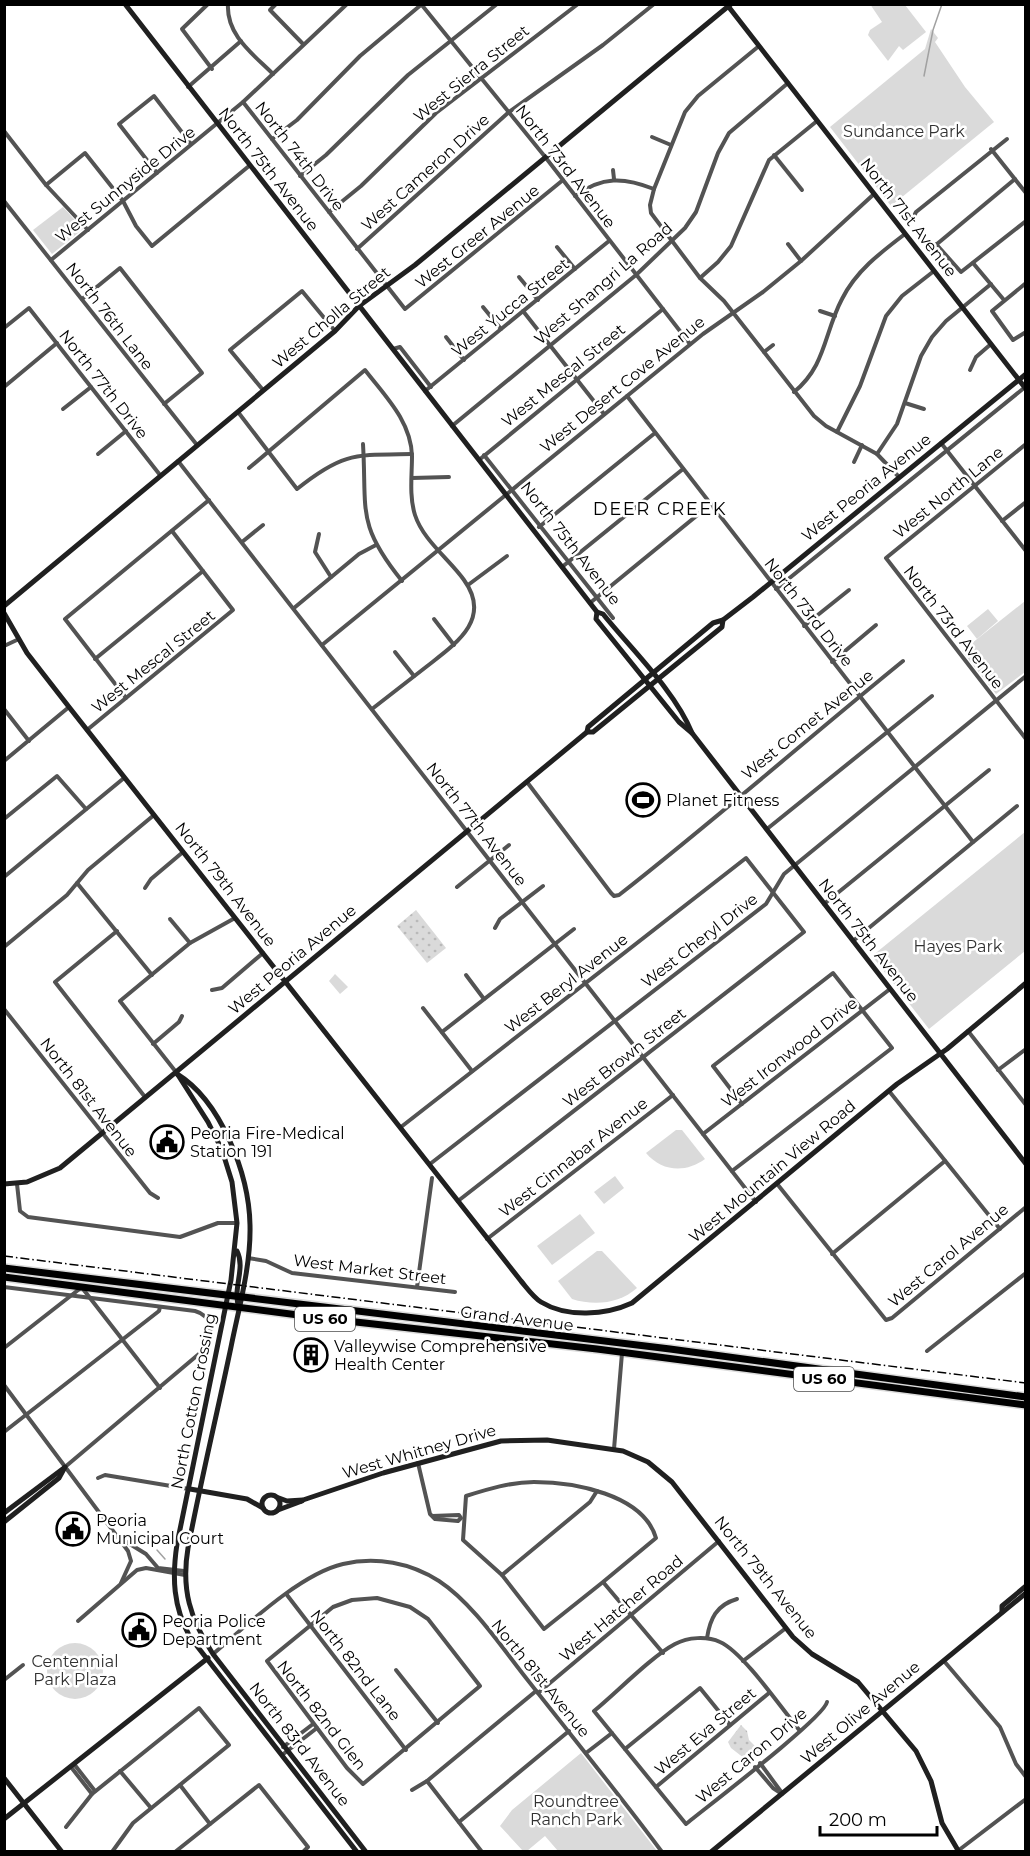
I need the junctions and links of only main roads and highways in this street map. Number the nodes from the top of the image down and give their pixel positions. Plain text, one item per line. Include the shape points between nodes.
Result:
1 (124, 4) edge
2 (729, 5) edge
3 (359, 306) junction
4 (1026, 374) edge
5 (1018, 380) junction
6 (1025, 389) edge
7 (4, 606) edge
8 (597, 612) junction
9 (4, 613) edge
10 (598, 621) junction
11 (723, 621) junction
12 (613, 627) junction
13 (702, 632) junction
14 (708, 639) junction
15 (651, 673) junction
16 (644, 679) junction
17 (657, 680) junction
18 (650, 686) junction
19 (587, 732) junction
20 (692, 733) junction
21 (285, 982) junction
22 (1026, 983) edge
23 (940, 1054) junction
24 (177, 1074) junction
25 (1026, 1164) edge
26 (243, 1180) junction
27 (232, 1182) junction
28 (4, 1184) edge
29 (4, 1268) edge
30 (4, 1277) edge
31 (521, 1281) joint
32 (235, 1296) junction
33 (225, 1306) junction
34 (239, 1308) junction
35 (888, 1379) junction
36 (886, 1387) junction
37 (1026, 1397) edge
38 (1026, 1406) edge
39 (648, 1462) joint
40 (189, 1489) junction
41 (200, 1491) junction
42 (26, 1496) junction
43 (265, 1497) junction
44 (279, 1498) junction
45 (247, 1499) junction
46 (303, 1500) junction
47 (30, 1502) junction
48 (263, 1508) junction
49 (278, 1510) junction
50 (7, 1511) edge
51 (13, 1515) junction
52 (4, 1522) edge
53 (1026, 1586) edge
54 (1026, 1593) edge
55 (1016, 1597) junction
56 (190, 1612) junction
57 (183, 1622) junction
58 (213, 1654) junction
59 (207, 1658) junction
60 (882, 1711) junction
61 (4, 1778) edge
62 (24, 1803) junction
63 (4, 1819) edge
64 (62, 1851) edge
65 (357, 1851) edge
66 (366, 1851) edge
67 (711, 1851) edge
68 (959, 1851) edge

1 - 3 main road, North 75th Avenue
2 - 3 main road, West Cholla Street via 546,158
2 - 5 main road, North 71st Avenue
3 - 7 main road, West Cholla Street via 335,331
3 - 8 main road, North 75th Avenue
4 - 5 main road, West Peoria Avenue
5 - 6 main road, North 71st Avenue
5 - 11 main road, West Peoria Avenue
8 - 10 main road, North 75th Avenue
8 - 12 main road, North 75th Avenue
9 - 21 main road, North 79th Avenue via 69,707
10 - 12 main road
10 - 16 main road, North 75th Avenue
11 - 13 main road, West Peoria Avenue
11 - 14 main road, West Peoria Avenue via 722,627
12 - 15 main road, North 75th Avenue
13 - 14 main road
13 - 15 main road, West Peoria Avenue
14 - 17 main road, West Peoria Avenue
15 - 16 main road, West Peoria Avenue
15 - 17 main road, North 75th Avenue
16 - 18 main road, North 75th Avenue
16 - 19 main road, West Peoria Avenue
17 - 18 main road, West Peoria Avenue
17 - 20 main road, North 75th Avenue via 686,717
18 - 19 main road, West Peoria Avenue via 593,732
18 - 20 main road, North 75th Avenue
19 - 21 main road, West Peoria Avenue
20 - 23 main road, North 75th Avenue
21 - 24 main road, West Peoria Avenue
21 - 31 main road, North 79th Avenue
22 - 23 main road, West Mountain View Road
23 - 25 main road, North 75th Avenue
23 - 31 main road, West Mountain View Road via 889,1090 642,1297 620,1309 593,1313 551,1306 537,1300
24 - 26 main road, North Cotton Crossing via 188,1081 221,1124
24 - 27 main road, North Cotton Crossing via 219,1143
24 - 28 main road, West Peoria Avenue via 55,1171 17,1184
26 - 27 main road
26 - 32 main road, North Cotton Crossing via 250,1217 248,1258
27 - 32 main road, North Cotton Crossing via 237,1223
29 - 32 highway, Grand Avenue / US 60
30 - 33 highway, Grand Avenue / US 60
32 - 33 main road, North Cotton Crossing
32 - 34 main road, North Cotton Crossing
32 - 35 highway, Grand Avenue / US 60
33 - 34 highway, Grand Avenue / US 60
33 - 40 main road, North Cotton Crossing
34 - 36 highway, Grand Avenue / US 60
34 - 41 main road, North Cotton Crossing
35 - 36 highway
35 - 37 highway, Grand Avenue / US 60
36 - 38 highway, Grand Avenue / US 60
39 - 46 main road, West Whitney Drive via 614,1449 519,1439 418,1463
39 - 60 main road, North 79th Avenue via 672,1482 786,1628 812,1654 858,1682
40 - 41 main road, West Whitney Drive
40 - 57 main road, North Cotton Crossing via 174,1572 175,1596
41 - 45 main road, West Whitney Drive
41 - 56 main road, North Cotton Crossing via 184,1573
42 - 47 main road
42 - 47 main road via 66,1467 59,1478
42 - 50 main road
43 - 44 main road, West Whitney Drive
43 - 45 main road, West Whitney Drive
43 - 48 main road
44 - 46 main road, West Whitney Drive via 290,1502
44 - 49 main road
45 - 48 main road, West Whitney Drive
46 - 49 main road, West Whitney Drive
47 - 51 main road
48 - 49 main road, West Whitney Drive via 270,1513
50 - 51 main road
51 - 52 main road
53 - 55 main road
54 - 55 main road
55 - 60 main road, West Olive Avenue
56 - 57 main road
56 - 58 main road, North Cotton Crossing
57 - 59 main road, North Cotton Crossing
58 - 59 main road
58 - 66 main road, North 83rd Avenue
59 - 62 main road
59 - 65 main road, North 83rd Avenue
60 - 67 main road, West Olive Avenue
60 - 68 main road, North 79th Avenue via 926,1767 942,1824
61 - 62 main road
62 - 63 main road
62 - 64 main road

